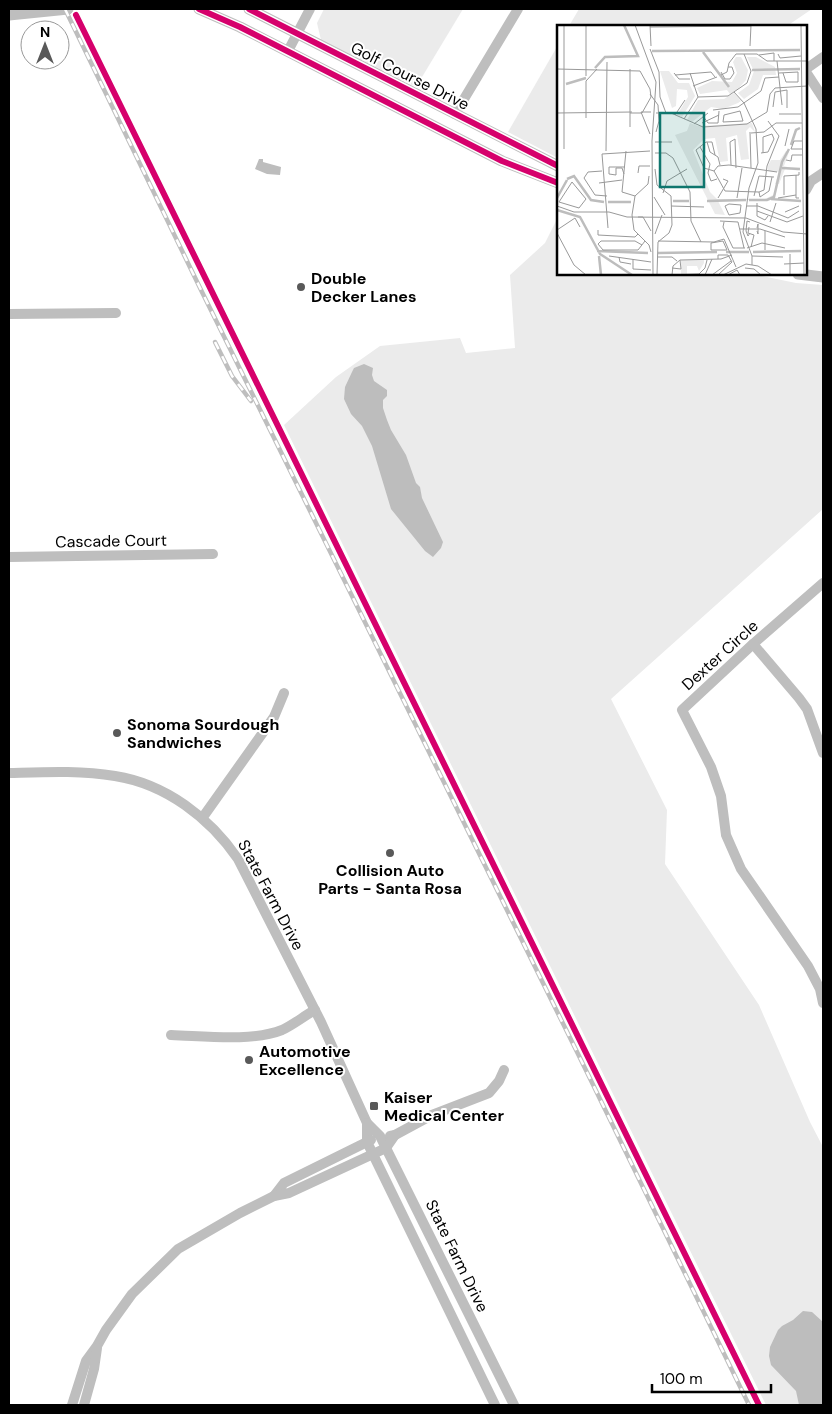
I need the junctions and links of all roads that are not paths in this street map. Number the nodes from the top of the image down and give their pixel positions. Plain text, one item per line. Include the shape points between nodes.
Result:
1 (68, 9) edge
2 (199, 9) edge
3 (249, 9) edge
4 (310, 9) edge
5 (518, 9) edge
6 (9, 15) edge
7 (298, 34) junction
8 (288, 51) junction
9 (823, 57) edge
10 (807, 69) edge
11 (807, 72) edge
12 (823, 98) edge
13 (454, 114) junction
14 (557, 166) edge
15 (823, 173) edge
16 (557, 183) edge
17 (807, 188) edge
18 (806, 275) edge
19 (823, 277) edge
20 (116, 313) dead end
21 (9, 314) edge
22 (214, 554) dead end
23 (9, 557) edge
24 (823, 583) edge
25 (753, 644) junction
26 (284, 693) dead end
27 (823, 753) edge
28 (9, 772) edge
29 (203, 817) junction
30 (823, 1003) edge
31 (315, 1010) junction
32 (171, 1035) dead end
33 (504, 1070) dead end
34 (367, 1123) junction
35 (395, 1135) junction
36 (380, 1136) junction
37 (367, 1142) junction
38 (386, 1148) junction
39 (372, 1154) junction
40 (274, 1196) junction
41 (98, 1346) junction
42 (72, 1405) edge
43 (84, 1405) edge
44 (495, 1405) edge
45 (514, 1405) edge

1 - 6 street
2 - 8 street, Golf Course Drive
3 - 7 street, Golf Course Drive
4 - 7 street
5 - 13 street
7 - 8 street
7 - 13 street, Golf Course Drive
8 - 16 street, Golf Course Drive via 502,161
9 - 10 street
11 - 12 street
13 - 14 street, Golf Course Drive
15 - 17 street
18 - 19 street
20 - 21 street
22 - 23 street, Cascade Court
24 - 25 street, Dexter Circle
25 - 27 street via 807,709
25 - 30 street, Dexter Circle via 682,710 711,767 721,796 726,835 741,869 808,966
26 - 29 street via 274,717
28 - 29 street, State Farm Drive via 86,772 117,776 169,795
29 - 31 street, State Farm Drive via 238,859
31 - 32 street via 283,1030 254,1037
31 - 34 street, State Farm Drive
33 - 35 street via 489,1093 432,1115
34 - 36 street, State Farm Drive
34 - 37 street, State Farm Drive
35 - 36 street
35 - 38 street
36 - 37 street
36 - 38 street, State Farm Drive
37 - 39 street, State Farm Drive
37 - 40 street via 284,1183
38 - 39 street
38 - 45 street, State Farm Drive
39 - 40 street via 289,1193
39 - 44 street, State Farm Drive
40 - 41 street via 178,1249 132,1294
41 - 42 street via 86,1361
41 - 43 street

